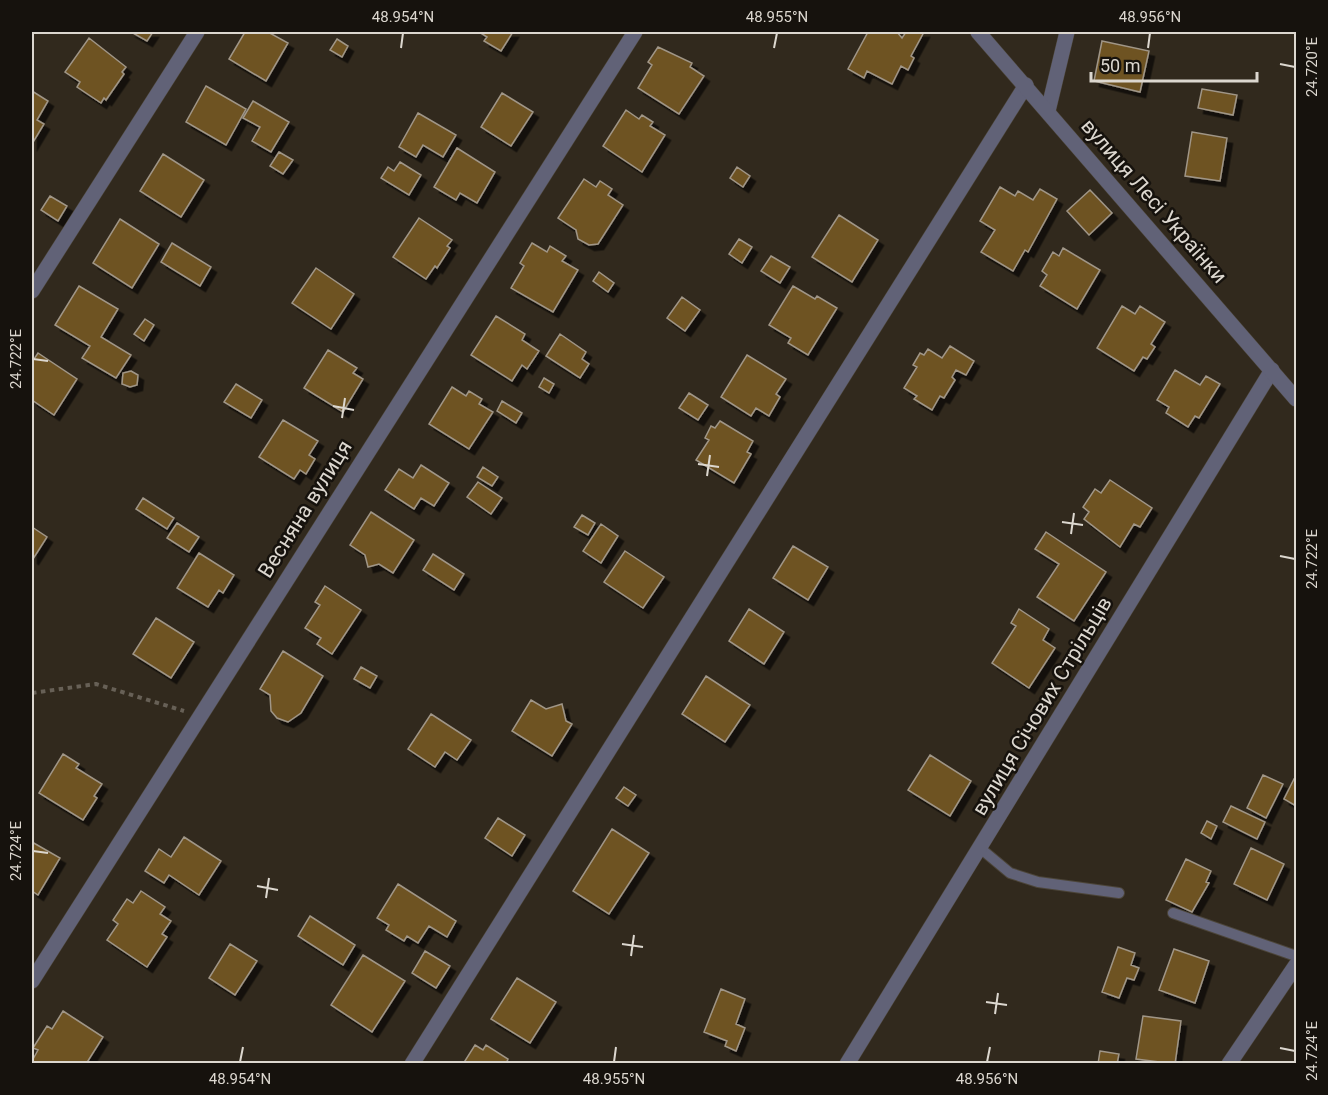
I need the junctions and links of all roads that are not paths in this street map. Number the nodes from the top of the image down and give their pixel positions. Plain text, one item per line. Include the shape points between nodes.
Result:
1 (197, 32) edge
2 (635, 32) edge
3 (978, 32) edge
4 (1067, 32) edge
5 (1026, 85) junction
6 (1048, 111) junction
7 (32, 291) edge
8 (1272, 370) junction
9 (1296, 399) edge
10 (980, 848) junction
11 (1119, 893) dead end
12 (1173, 913) dead end
13 (1296, 956) edge
14 (1296, 965) edge
15 (32, 981) edge
16 (412, 1064) edge
17 (847, 1064) edge
18 (1229, 1064) edge

1 - 7 street
2 - 15 street, Весняна вулиця
3 - 5 street, вулиця Лесі Українки
4 - 6 street
5 - 6 street, вулиця Лесі Українки
5 - 16 street
6 - 8 street, вулиця Лесі Українки
8 - 9 street, вулиця Лесі Українки
8 - 10 street, вулиця Січових Стрільців
10 - 11 lane via 1010,873 1038,882
10 - 17 street, вулиця Січових Стрільців
12 - 13 lane
14 - 18 street

